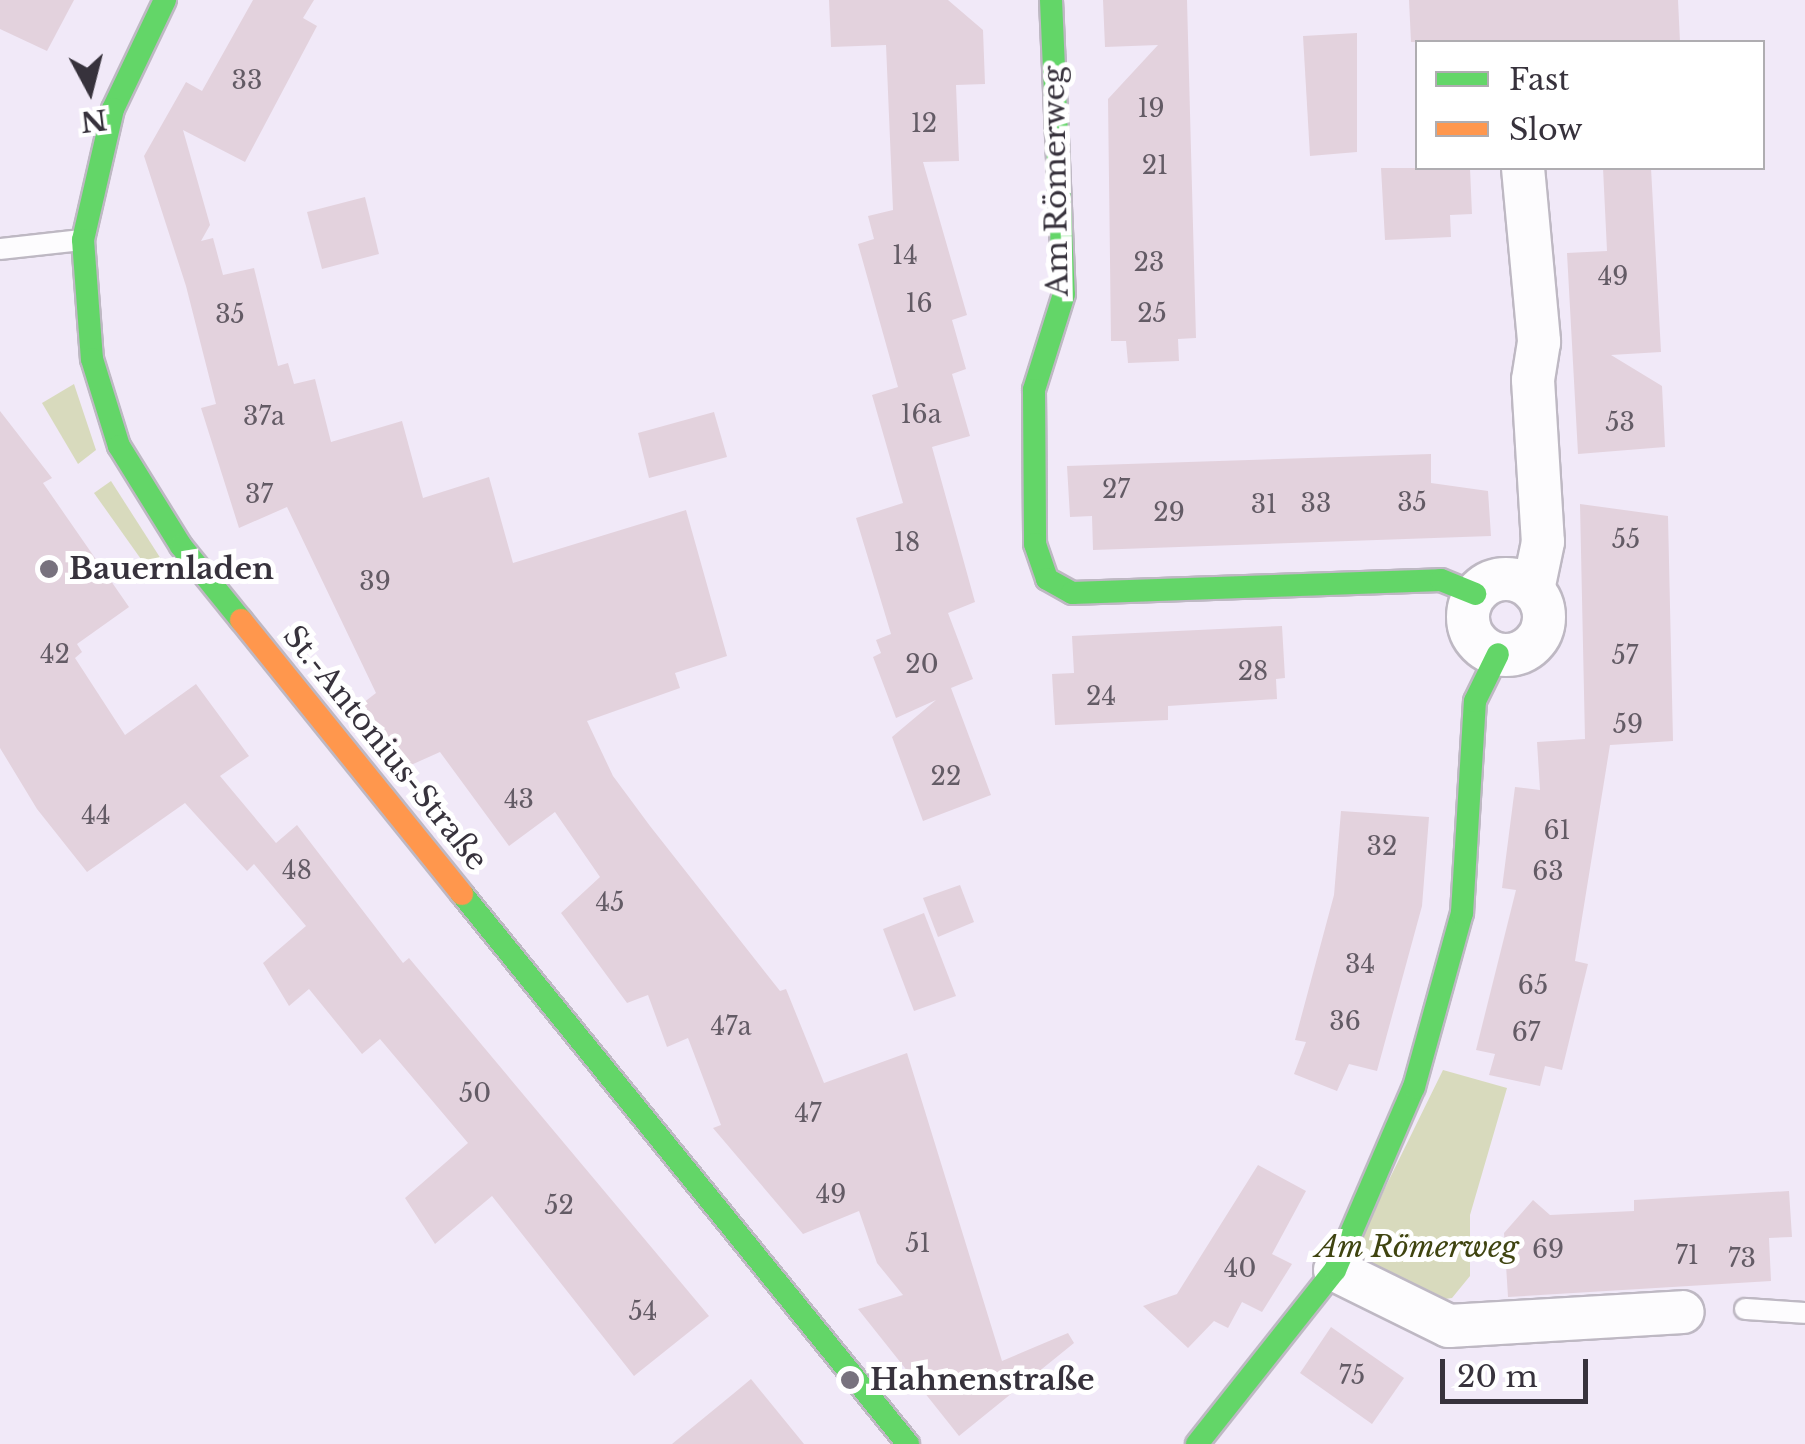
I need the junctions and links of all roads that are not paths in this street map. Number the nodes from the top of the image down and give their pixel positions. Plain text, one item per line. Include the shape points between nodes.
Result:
1 (166, 0) edge
2 (1051, 0) edge
3 (1524, 170) edge
4 (82, 240) junction
5 (0, 249) edge
6 (1533, 590) junction
7 (1476, 594) junction
8 (1498, 654) junction
9 (1335, 1270) junction
10 (1745, 1308) dead end
11 (1683, 1312) dead end
12 (1805, 1313) edge
13 (908, 1444) edge
14 (1197, 1444) edge

1 - 4 street, St.-Antonius-Straße via 113,109
2 - 7 street, Am Römerweg via 1064,294 1034,390 1034,544 1047,578 1072,593 1441,580
3 - 6 street via 1540,342 1533,380 1543,542
4 - 5 lane
4 - 13 street, St.-Antonius-Straße via 102,400 161,518
6 - 7 street, Am Römerweg via 1502,579
6 - 8 street via 1544,614 1538,637 1520,652
7 - 8 street via 1472,634
8 - 9 street via 1474,701 1465,885 1444,990 1414,1087
9 - 11 street via 1449,1326
9 - 14 street
10 - 12 lane

